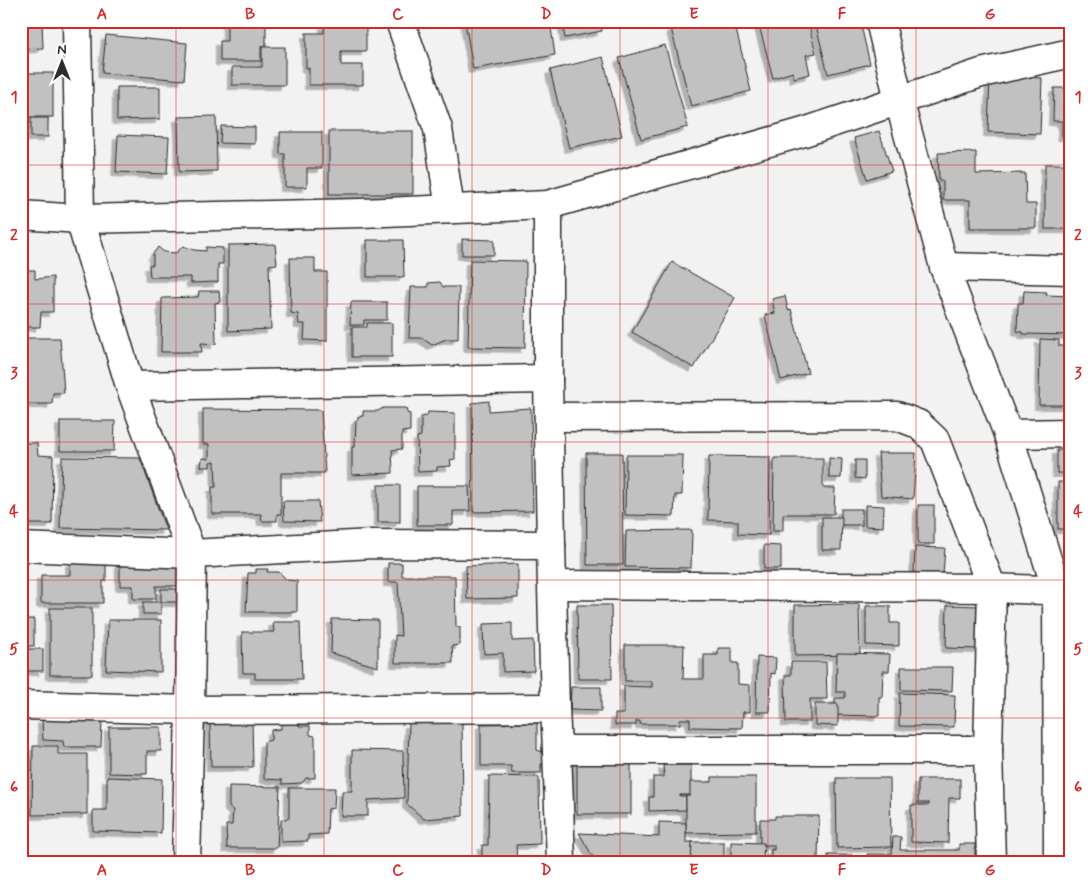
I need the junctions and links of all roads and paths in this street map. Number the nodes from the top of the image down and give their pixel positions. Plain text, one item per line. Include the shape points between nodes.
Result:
1 (77, 21) edge
2 (400, 21) edge
3 (880, 21) edge
4 (1071, 53) edge
5 (899, 100) junction
6 (548, 205) junction
7 (450, 209) junction
8 (21, 215) edge
9 (80, 219) junction
10 (944, 268) junction
11 (1071, 270) edge
12 (548, 379) junction
13 (130, 386) junction
14 (549, 417) junction
15 (1071, 433) edge
16 (1008, 434) junction
17 (551, 545) junction
18 (21, 548) edge
19 (192, 554) junction
20 (553, 585) junction
21 (992, 588) junction
22 (1064, 591) edge
23 (21, 706) edge
24 (555, 708) junction
25 (190, 710) junction
26 (557, 750) junction
27 (988, 750) junction
28 (1064, 754) edge
29 (186, 862) edge
30 (561, 862) edge
31 (991, 862) edge
32 (1058, 862) edge

1 - 9 street
2 - 7 street via 438,129
3 - 5 street
4 - 5 street via 981,73
5 - 6 street via 804,132
5 - 10 street
6 - 7 street
6 - 12 street
7 - 9 street
8 - 9 street
9 - 13 street
10 - 11 street
10 - 16 street
12 - 13 street
12 - 14 street
13 - 19 street
14 - 17 street
14 - 21 street via 897,416 918,424 935,440
15 - 16 street
16 - 22 street
17 - 19 street via 372,544
17 - 20 street
18 - 19 street
19 - 25 street
20 - 21 street
20 - 24 street
21 - 22 street
21 - 27 street
22 - 28 street
23 - 25 street
24 - 25 street
24 - 26 street
25 - 29 street
26 - 27 street
26 - 30 street
27 - 31 street
28 - 32 street

